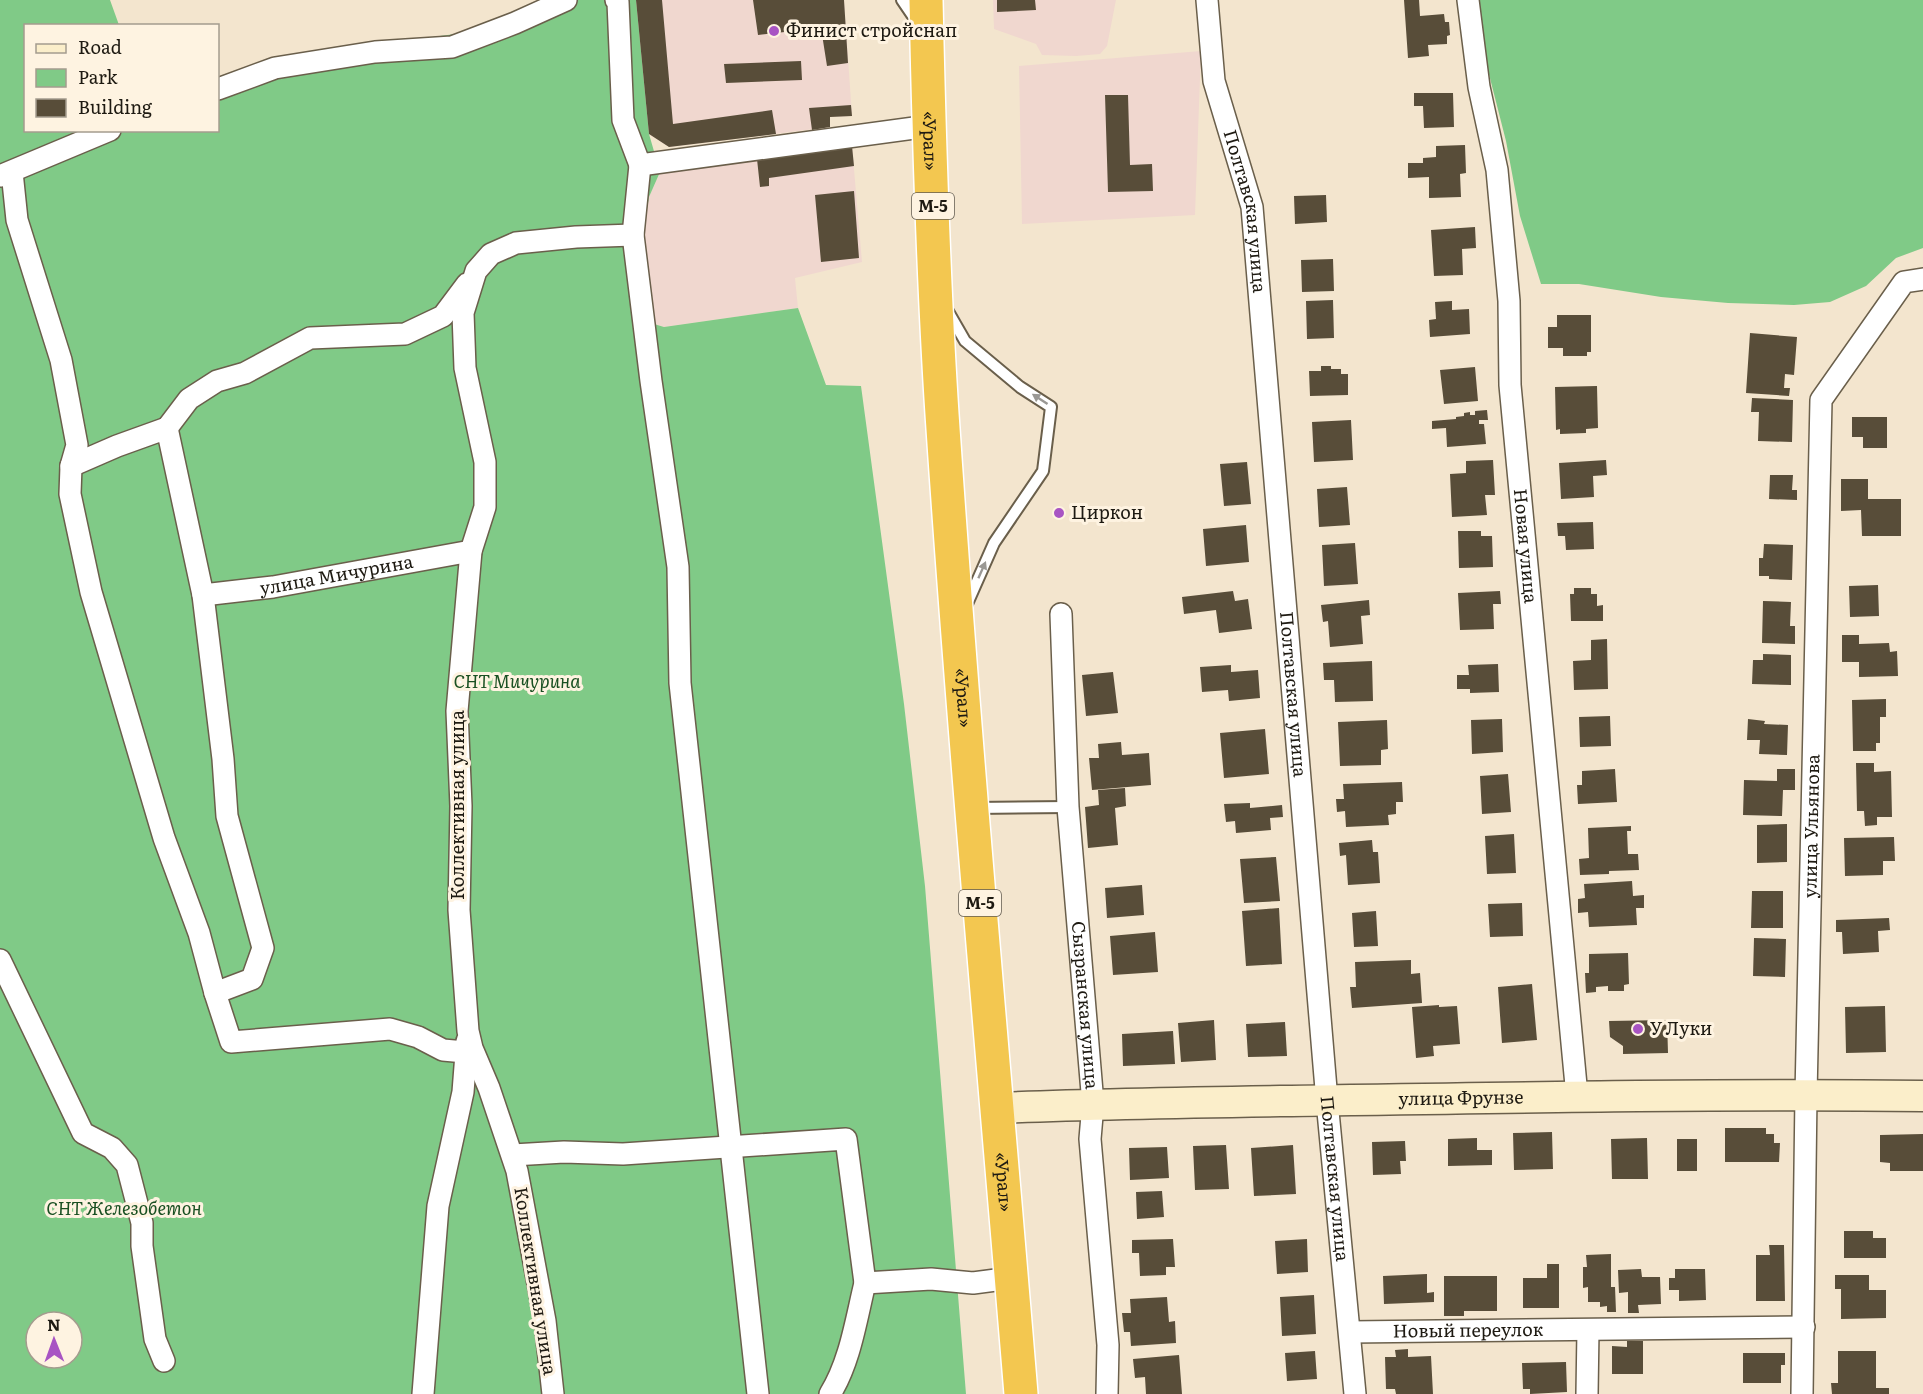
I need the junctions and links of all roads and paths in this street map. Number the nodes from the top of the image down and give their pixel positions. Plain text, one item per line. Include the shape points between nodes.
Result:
1 (566, 0) edge
2 (902, 0) edge
3 (926, 0) edge
4 (1207, 0) edge
5 (1468, 0) edge
6 (617, 1) edge
7 (927, 37) junction
8 (219, 89) edge
9 (929, 126) junction
10 (105, 132) edge
11 (640, 165) junction
12 (6, 174) edge
13 (633, 235) junction
14 (476, 271) junction
15 (1914, 280) edge
16 (937, 291) junction
17 (167, 428) junction
18 (71, 466) junction
19 (471, 551) junction
20 (203, 596) junction
21 (1061, 614) dead end
22 (958, 624) junction
23 (1068, 807) junction
24 (972, 808) junction
25 (0, 960) edge
26 (215, 993) junction
27 (467, 1042) junction
28 (1806, 1095) junction
29 (1577, 1096) junction
30 (1923, 1096) edge
31 (1327, 1101) junction
32 (1093, 1104) junction
33 (997, 1108) junction
34 (731, 1147) junction
35 (513, 1155) junction
36 (1011, 1278) junction
37 (865, 1283) junction
38 (1804, 1327) junction
39 (1588, 1330) junction
40 (1350, 1332) junction
41 (164, 1361) dead end
42 (423, 1394) edge
43 (553, 1394) edge
44 (758, 1394) edge
45 (830, 1394) edge
46 (1021, 1394) edge
47 (1107, 1394) edge
48 (1355, 1394) edge
49 (1587, 1394) edge
50 (1802, 1394) edge

1 - 8 street via 452,47 375,52 275,68
2 - 7 lane
3 - 7 highway, «Урал» / М-5
4 - 31 street, Полтавская улица via 1214,81 1252,207
5 - 29 street, Новая улица via 1479,87 1497,170 1509,302 1510,385
6 - 11 street via 624,120
7 - 9 highway, «Урал» / М-5
9 - 11 street
9 - 16 highway, «Урал» / М-5
10 - 12 street
11 - 13 street
12 - 18 street via 16,220 61,360 77,445
13 - 14 street via 516,243 491,254
13 - 34 street via 678,567 680,683
14 - 17 street via 443,316 405,334 310,338 245,373 217,381 189,399
14 - 19 street, Коллективная улица via 463,313 465,368 485,462 485,507
15 - 28 street, улица Ульянова via 1821,400
16 - 22 highway, «Урал» / М-5
22 -> 16 lane via 994,543 1043,471 1051,407 1020,387 966,341
17 - 18 street
17 - 20 street
18 - 26 street via 70,494 91,592
19 - 20 street, улица Мичурина
19 - 27 street, Коллективная улица via 457,711 461,806 459,910
20 - 26 street via 227,816 263,948 252,979
21 - 23 street, Сызранская улица
22 - 24 highway, «Урал» / М-5
23 - 24 lane
23 - 32 street, Сызранская улица
24 - 33 highway, «Урал» / М-5
25 - 41 street via 83,1133 112,1148 127,1165 142,1223 155,1339
26 - 27 street via 231,1042 390,1029 443,1050
27 - 35 street, Коллективная улица
27 - 42 street via 463,1092 438,1206
28 - 29 street, улица Фрунзе
28 - 30 street, улица Фрунзе
28 - 38 street, улица Ульянова
29 - 31 street, улица Фрунзе
31 - 32 street, улица Фрунзе
31 - 40 street, Полтавская улица
32 - 33 street, улица Фрунзе
32 - 47 street, Сызранская улица via 1090,1139 1108,1345
33 - 36 highway, «Урал» / М-5
34 - 35 street
34 - 37 street via 846,1139
34 - 44 street
35 - 43 street, Коллективная улица via 545,1321
36 - 37 street via 973,1284 931,1279
36 - 46 highway, «Урал» / М-5
37 - 45 street via 838,1381
38 - 39 street, Новый переулок
38 - 50 street, улица Ульянова
39 - 40 street, Новый переулок
39 - 49 street
40 - 48 street, Полтавская улица

